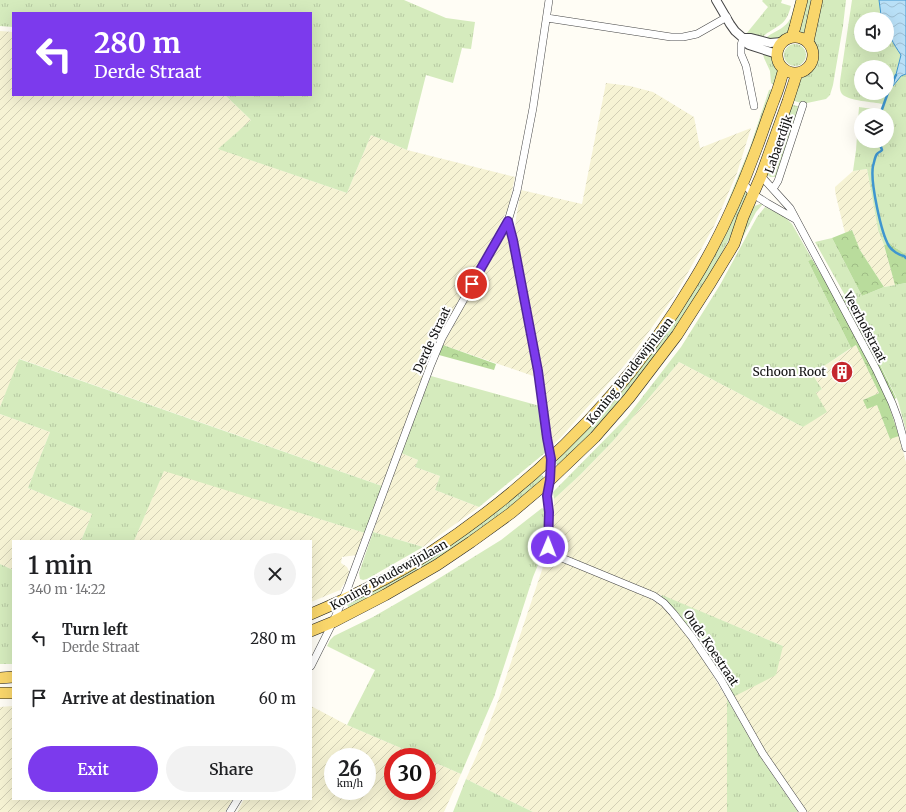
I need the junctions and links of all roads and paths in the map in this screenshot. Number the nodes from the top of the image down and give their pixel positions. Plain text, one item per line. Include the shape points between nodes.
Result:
1 (549, 0) edge
2 (716, 0) edge
3 (802, 0) edge
4 (817, 0) edge
5 (727, 17) junction
6 (547, 18) junction
7 (743, 38) junction
8 (787, 40) junction
9 (808, 42) junction
10 (777, 54) junction
11 (784, 69) junction
12 (797, 73) junction
13 (804, 105) dead end
14 (754, 106) dead end
15 (761, 176) junction
16 (743, 183) junction
17 (773, 189) junction
18 (753, 194) junction
19 (796, 219) junction
20 (508, 221) junction
21 (906, 448) edge
22 (551, 459) junction
23 (550, 480) junction
24 (342, 600) junction
25 (312, 614) edge
26 (333, 622) junction
27 (312, 631) edge
28 (312, 664) edge
29 (0, 678) edge
30 (12, 678) edge
31 (0, 693) edge
32 (12, 693) edge
33 (237, 800) edge
34 (230, 812) edge
35 (803, 812) edge

1 - 6 street, Derde Straat
2 - 5 street
3 - 8 main road via 796,27
4 - 9 main road
5 - 6 street via 697,34 683,37
5 - 7 street
6 - 20 street, Derde Straat via 533,108 517,191
7 - 8 street via 770,43
7 - 10 street via 749,45
7 - 14 street via 741,54
8 - 9 main road via 797,37
8 - 10 main road via 780,46
9 - 12 main road via 813,51 812,61 806,69
10 - 11 main road
11 - 12 main road
11 - 16 main road, Koning Boudewijnlaan
12 - 15 main road, Koning Boudewijnlaan
13 - 17 street, Labaerdijk
15 - 17 street, Veerhofstraat
15 - 18 main road, Koning Boudewijnlaan
16 - 18 street
16 - 22 main road, Koning Boudewijnlaan via 693,283 664,327 608,400
17 - 19 street, Veerhofstraat
18 - 19 street
18 - 23 main road, Koning Boudewijnlaan via 734,244 677,335 629,398
19 - 21 street, Veerhofstraat via 876,369 892,403
20 - 22 street, Oude Koestraat via 538,371
20 - 24 street, Derde Straat via 442,338
22 - 23 street, Oude Koestraat
22 - 24 main road, Koning Boudewijnlaan via 513,492 462,530 420,558
23 - 26 main road, Koning Boudewijnlaan via 500,521 438,565
23 - 35 street, Oude Koestraat via 547,496 550,551 654,596 674,612 721,680 763,754
24 - 25 main road, Koning Boudewijnlaan
24 - 26 street, Derde Straat
26 - 27 main road, Koning Boudewijnlaan
26 - 28 street, Derde Straat
29 - 30 main road
31 - 32 main road
33 - 34 street

